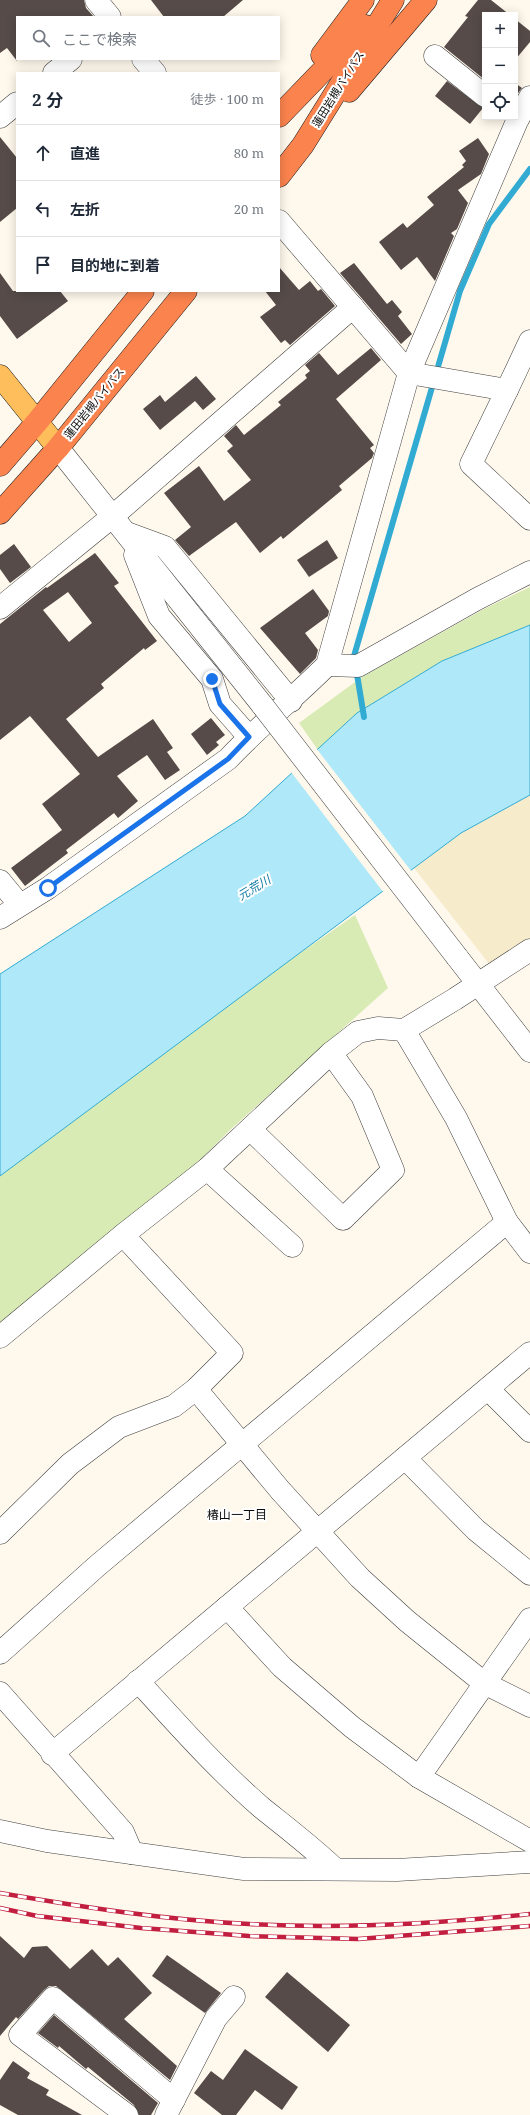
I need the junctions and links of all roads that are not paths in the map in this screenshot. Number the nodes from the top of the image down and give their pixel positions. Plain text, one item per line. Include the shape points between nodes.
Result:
1 (96, 0) edge
2 (363, 0) edge
3 (392, 0) edge
4 (426, 0) edge
5 (109, 16) edge
6 (435, 56) dead end
7 (70, 60) edge
8 (144, 60) edge
9 (55, 72) edge
10 (154, 72) edge
11 (482, 94) edge
12 (530, 96) edge
13 (16, 104) edge
14 (280, 114) edge
15 (280, 114) edge
16 (518, 114) edge
17 (0, 117) edge
18 (515, 120) edge
19 (303, 145) junction
20 (280, 175) edge
21 (280, 222) edge
22 (142, 292) edge
23 (185, 292) edge
24 (353, 307) junction
25 (527, 354) edge
26 (409, 373) junction
27 (0, 376) edge
28 (507, 390) junction
29 (37, 422) junction
30 (58, 448) junction
31 (0, 465) edge
32 (0, 513) edge
33 (113, 516) junction
34 (530, 519) edge
35 (127, 533) junction
36 (530, 572) edge
37 (0, 608) edge
38 (327, 665) junction
39 (291, 701) junction
40 (249, 737) junction
41 (0, 881) edge
42 (19, 904) junction
43 (0, 918) edge
44 (530, 950) edge
45 (478, 984) junction
46 (404, 1030) junction
47 (530, 1051) edge
48 (331, 1053) junction
49 (250, 1129) junction
50 (207, 1169) junction
51 (507, 1222) junction
52 (123, 1234) junction
53 (292, 1246) dead end
54 (530, 1252) edge
55 (0, 1337) edge
56 (530, 1353) edge
57 (196, 1389) junction
58 (488, 1389) junction
59 (530, 1431) edge
60 (242, 1444) junction
61 (404, 1458) junction
62 (317, 1531) junction
63 (0, 1533) edge
64 (530, 1574) edge
65 (227, 1607) junction
66 (530, 1619) edge
67 (0, 1653) edge
68 (138, 1681) junction
69 (484, 1683) junction
70 (0, 1693) edge
71 (530, 1706) edge
72 (52, 1754) junction
73 (419, 1776) junction
74 (0, 1831) edge
75 (530, 1841) edge
76 (132, 1854) junction
77 (530, 1862) edge
78 (335, 1869) junction
79 (234, 1998) dead end
80 (170, 2107) edge
81 (127, 2115) edge

1 - 5 street
2 - 14 highway
3 - 15 highway, 蓮田岩槻バイパス
3 - 19 highway, 蓮田岩槻バイパス
4 - 19 highway
6 - 11 street
7 - 9 street
8 - 10 street
12 - 16 street
13 - 17 street
18 - 26 street
19 - 20 highway, 蓮田岩槻バイパス
21 - 24 street
22 - 29 highway
23 - 30 highway, 蓮田岩槻バイパス
24 - 26 street
24 - 33 street
25 - 28 street
26 - 28 street
26 - 38 street
27 - 29 main road
28 - 34 street via 471,464
29 - 30 main road
29 - 31 highway
30 - 32 highway, 蓮田岩槻バイパス
30 - 33 street
33 - 35 street
33 - 37 street
35 - 39 street via 165,547
35 - 40 street via 159,616 212,679 220,704
35 - 45 street, bridge
36 - 38 street via 358,666
38 - 39 street
39 - 40 street
40 - 42 street via 228,759 48,888
41 - 42 street
42 - 43 street
44 - 45 street
45 - 46 street
45 - 47 street
46 - 48 street via 378,1028 358,1032
46 - 51 street via 456,1118
48 - 49 street
48 - 49 street via 362,1096 393,1170 343,1219
49 - 50 street
50 - 52 street
50 - 53 street
51 - 54 street
51 - 60 street
52 - 55 street
52 - 57 street via 232,1353
56 - 58 street
57 - 60 street
57 - 63 street via 174,1406 119,1427 70,1464
58 - 59 street
58 - 61 street
60 - 62 street
60 - 67 street via 97,1566
61 - 62 street
61 - 64 street via 476,1530
62 - 65 street
62 - 69 street via 360,1578
65 - 68 street
65 - 73 street via 282,1667 352,1726
66 - 69 street
68 - 72 street
68 - 78 street via 201,1751
69 - 71 street
69 - 73 street
70 - 72 street
72 - 76 street via 123,1832
73 - 75 street
74 - 76 street
76 - 78 street via 244,1869
77 - 78 street via 397,1870
79 - 80 street via 216,2018
80 - 81 street via 53,1998 20,2036

